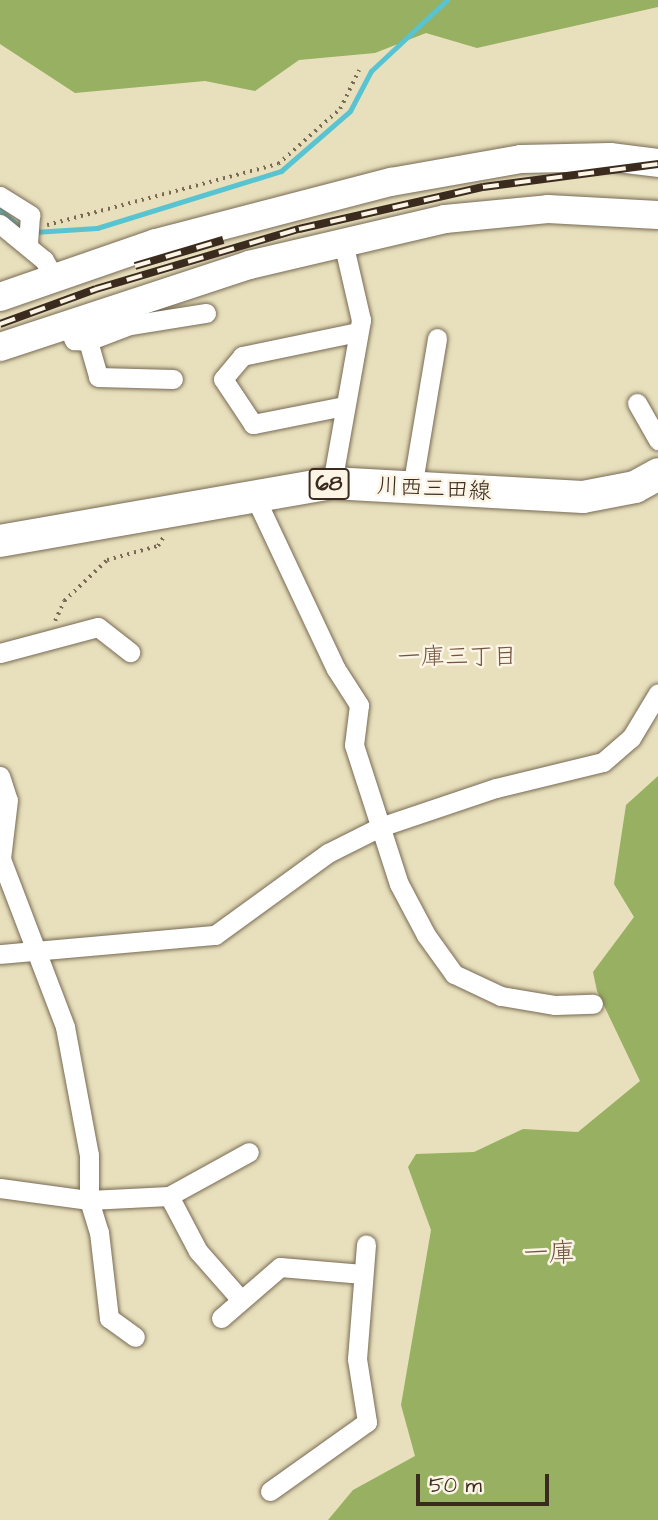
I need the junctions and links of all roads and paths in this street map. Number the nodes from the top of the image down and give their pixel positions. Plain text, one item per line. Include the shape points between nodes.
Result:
1 (359, 70) dead end
2 (658, 163) edge
3 (0, 196) edge
4 (30, 215) junction
5 (658, 215) edge
6 (0, 224) edge
7 (343, 242) junction
8 (28, 244) junction
9 (54, 277) junction
10 (0, 297) edge
11 (206, 313) dead end
12 (66, 323) junction
13 (358, 332) junction
14 (437, 338) dead end
15 (88, 341) junction
16 (0, 347) edge
17 (173, 379) dead end
18 (637, 403) dead end
19 (344, 406) junction
20 (658, 440) edge
21 (658, 474) edge
22 (332, 483) junction
23 (412, 488) junction
24 (254, 495) junction
25 (182, 508) junction
26 (0, 541) edge
27 (47, 638) junction
28 (131, 652) dead end
29 (0, 653) edge
30 (658, 692) edge
31 (0, 776) edge
32 (380, 827) junction
33 (38, 951) junction
34 (0, 954) edge
35 (593, 1004) dead end
36 (249, 1152) dead end
37 (0, 1188) edge
38 (169, 1196) junction
39 (89, 1199) junction
40 (366, 1244) dead end
41 (363, 1274) junction
42 (241, 1300) junction
43 (221, 1318) dead end
44 (135, 1337) dead end
45 (270, 1491) dead end

1 - 4 path via 340,109 278,164 47,225
2 - 9 street via 554,157 437,173 236,220
3 - 4 street
4 - 8 street
5 - 7 street via 517,210 445,219
6 - 8 street
7 - 12 street via 249,265
7 - 13 street via 361,320
8 - 9 street
9 - 10 street
9 - 12 street
11 - 15 street via 130,325
12 - 15 street via 74,340
12 - 16 street
13 - 19 street
13 - 19 street via 242,356 223,379 253,424
14 - 23 street
15 - 17 street via 98,377
18 - 20 street
19 - 22 street
21 - 23 main road, 川西三田線 / 68 via 635,487 583,497
22 - 23 main road, 川西三田線 / 68
22 - 24 main road, 川西三田線 / 68
24 - 25 main road, 川西三田線 / 68
24 - 32 street via 336,669 359,705 355,746
25 - 26 main road, 川西三田線 / 68
25 - 27 path via 158,546 107,560 64,601
27 - 28 street via 98,627
27 - 29 street
30 - 32 street via 631,738 603,762 496,788
31 - 33 street via 8,800 1,859
32 - 33 street via 328,853 215,936
32 - 35 street via 399,884 426,935 454,974 502,996 555,1005
33 - 34 street
33 - 39 street via 65,1027 89,1155
36 - 38 street
37 - 39 street
38 - 39 street
38 - 42 street via 198,1251
39 - 44 street via 99,1232 109,1318
40 - 41 street
41 - 42 street via 279,1267
41 - 45 street via 357,1359 367,1422
42 - 43 street

